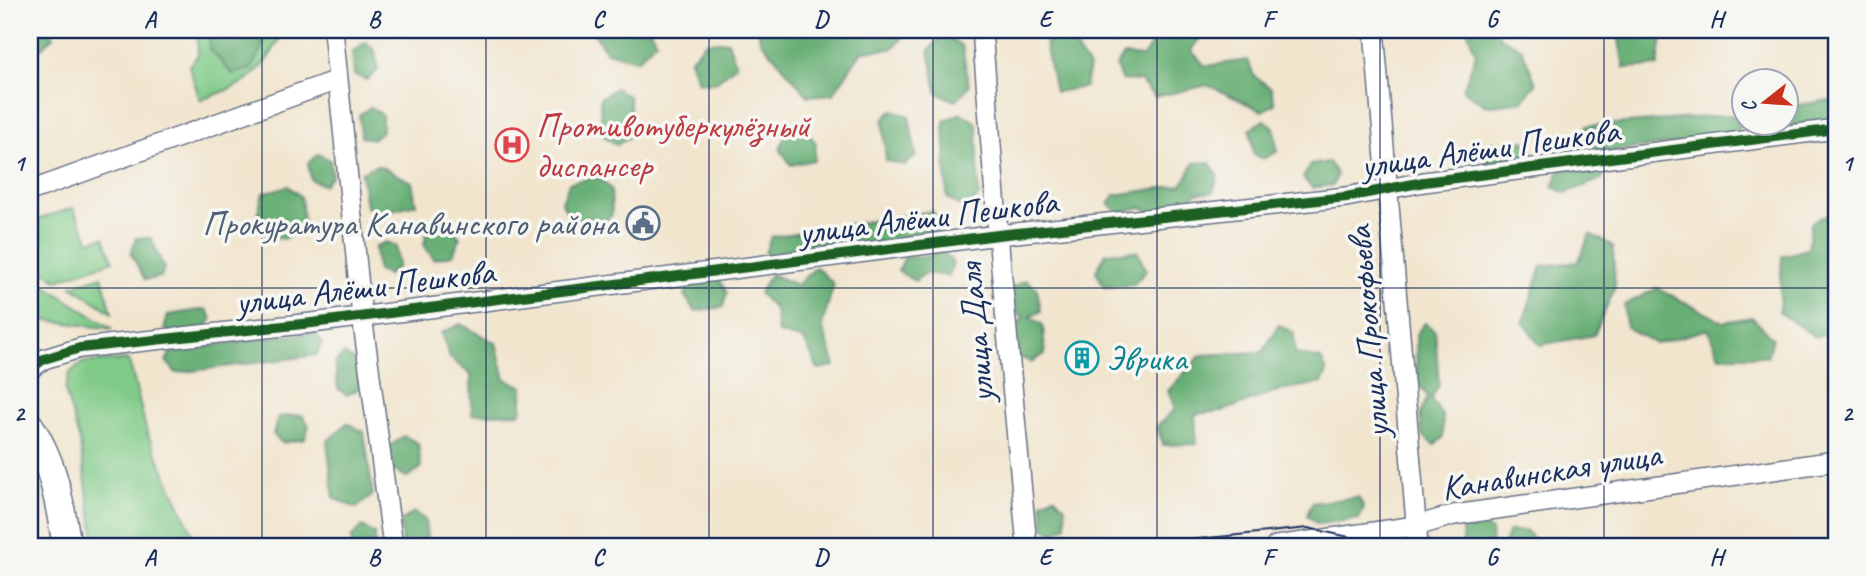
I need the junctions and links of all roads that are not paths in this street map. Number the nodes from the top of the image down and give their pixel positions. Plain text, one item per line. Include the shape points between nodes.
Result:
1 (333, 30) edge
2 (982, 30) edge
3 (1374, 30) edge
4 (337, 80) junction
5 (1836, 129) edge
6 (1388, 187) junction
7 (30, 191) edge
8 (998, 235) junction
9 (362, 316) junction
10 (30, 369) edge
11 (30, 428) edge
12 (1836, 461) edge
13 (1416, 526) junction
14 (67, 546) edge
15 (393, 546) edge
16 (1027, 546) edge
17 (1276, 546) edge
18 (1418, 546) edge

1 - 4 street
2 - 8 street, улица Даля
3 - 6 street, улица Прокофьева
4 - 7 street
4 - 9 street
5 - 6 street, улица Алёши Пешкова
6 - 8 street, улица Алёши Пешкова via 1346,197
6 - 13 street, улица Прокофьева
8 - 9 street, улица Алёши Пешкова
8 - 16 street, улица Даля
9 - 10 street, улица Алёши Пешкова via 80,348 44,359
9 - 15 street
11 - 14 street via 57,484
12 - 13 street, Канавинская улица via 1454,515
13 - 17 street, Канавинская улица
13 - 18 street, улица Прокофьева

